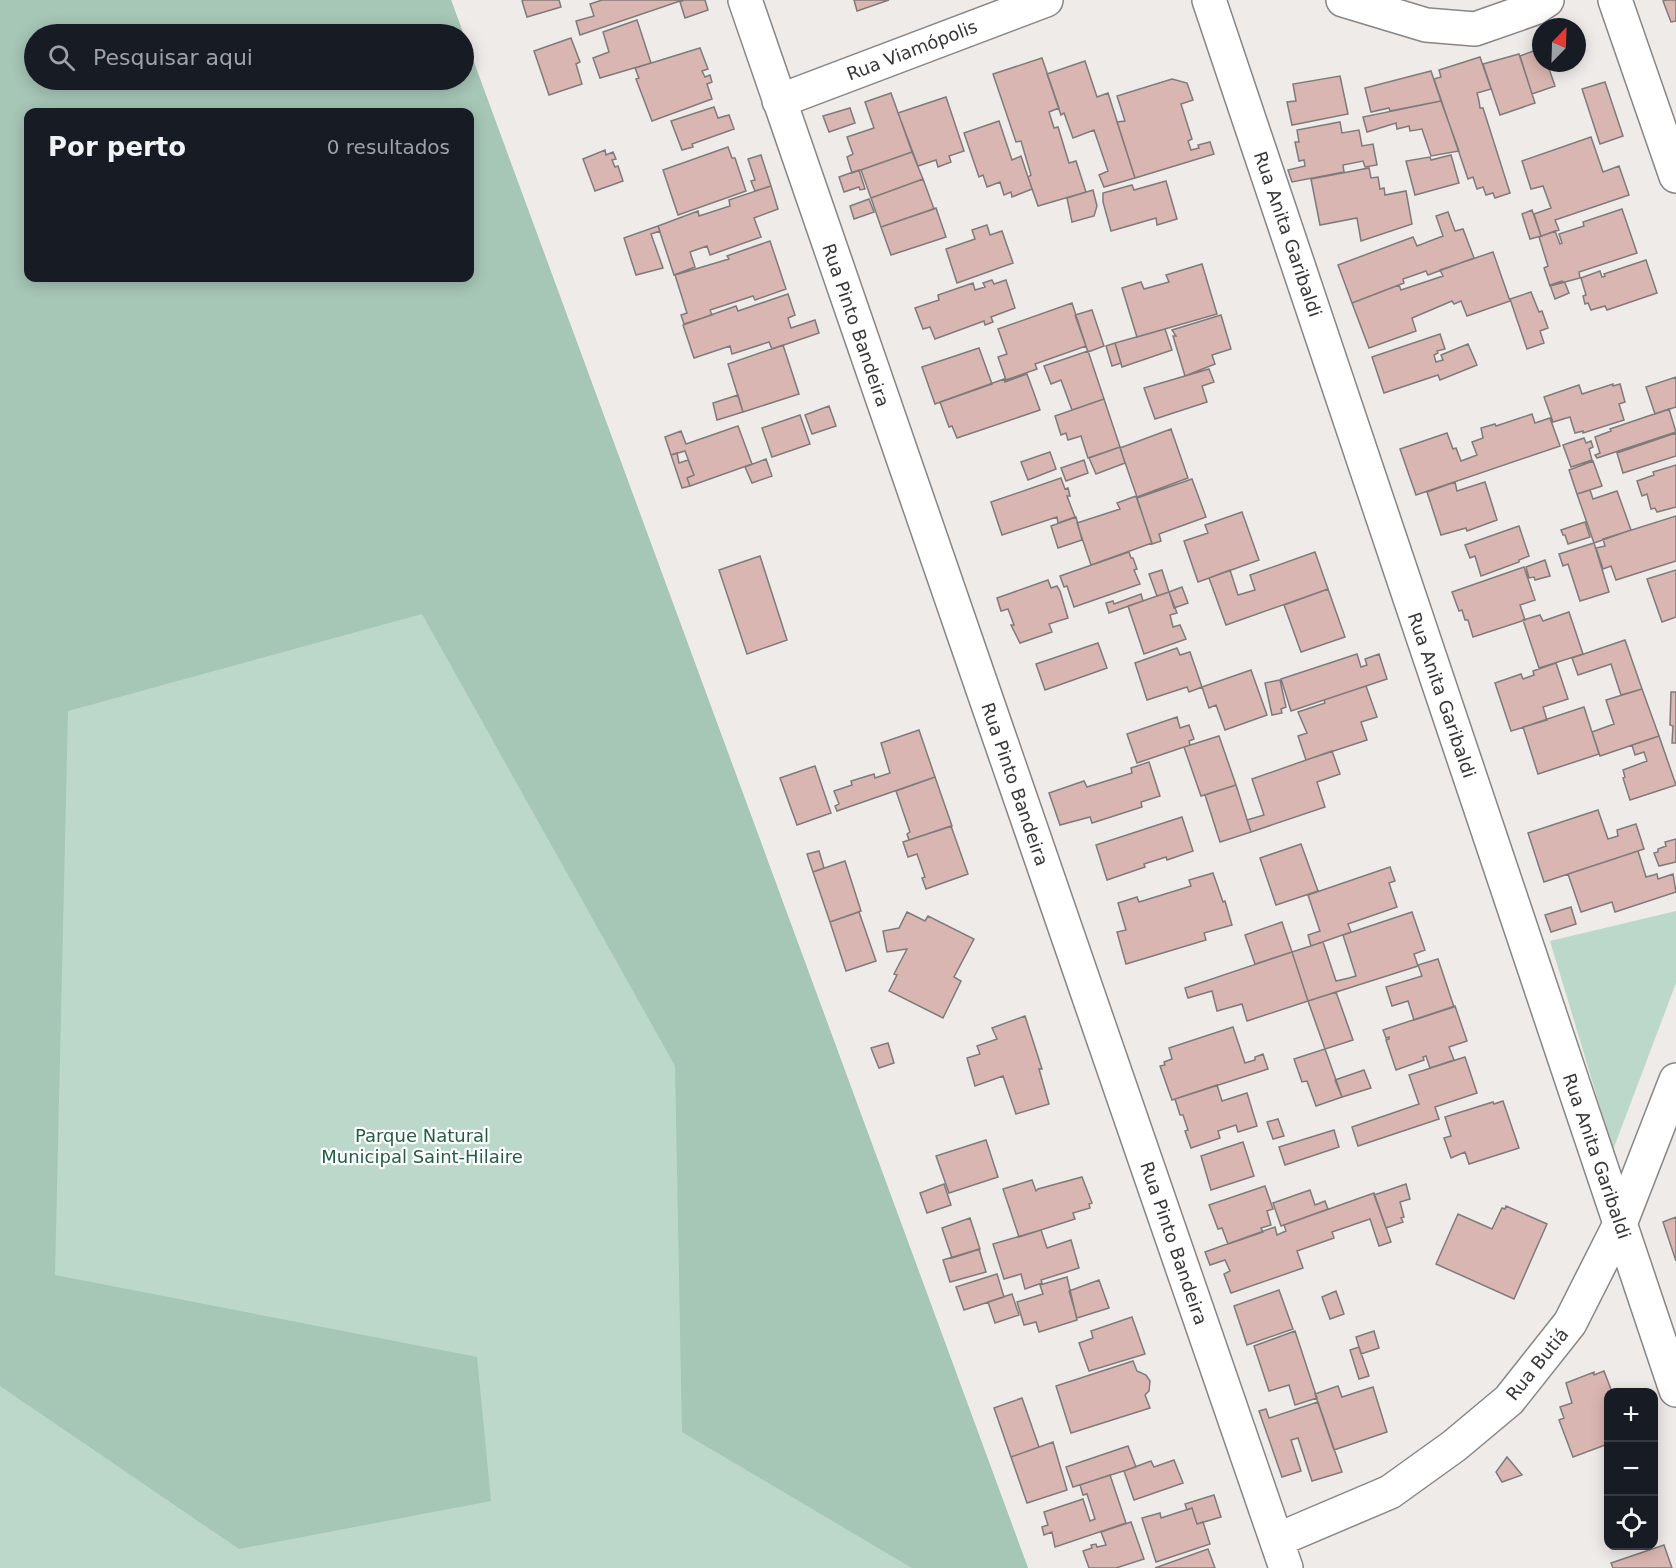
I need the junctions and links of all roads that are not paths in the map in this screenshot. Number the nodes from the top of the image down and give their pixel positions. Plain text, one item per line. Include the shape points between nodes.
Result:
1 (745, 0) edge
2 (1046, 0) edge
3 (1209, 0) edge
4 (1547, 0) edge
5 (1615, 0) edge
6 (1359, 2) edge
7 (779, 101) junction
8 (1676, 176) edge
9 (1676, 1080) edge
10 (1620, 1224) junction
11 (1676, 1390) edge
12 (1282, 1554) edge

1 - 7 street, Rua Pinto Bandeira
2 - 7 street, Rua Viamópolis
3 - 10 street, Rua Anita Garibaldi
4 - 6 street via 1475,29 1426,25
5 - 8 street
7 - 12 street, Rua Pinto Bandeira
9 - 10 street, Rua Butiá
10 - 11 street, Rua Anita Garibaldi
10 - 12 street, Rua Butiá via 1570,1323 1509,1400 1390,1492

